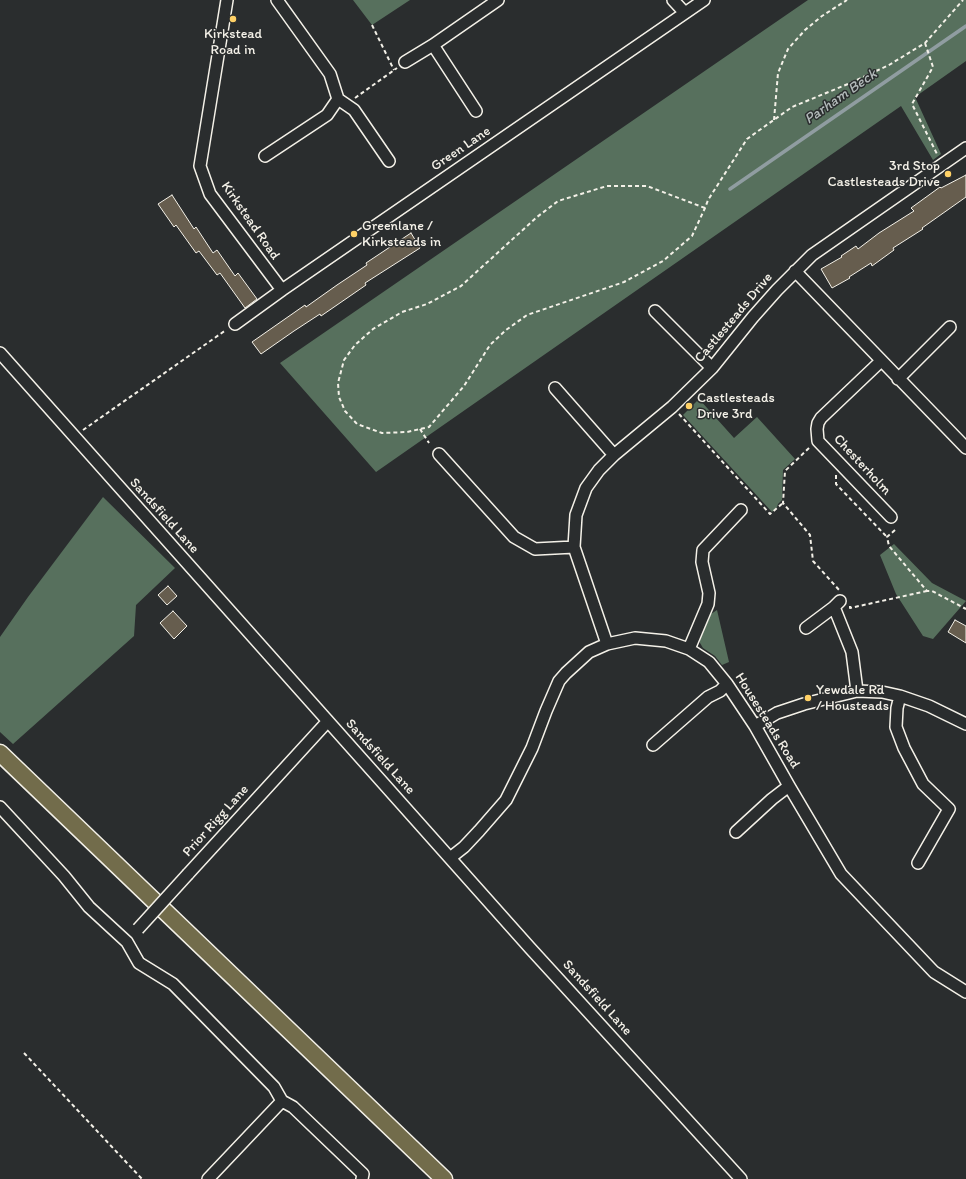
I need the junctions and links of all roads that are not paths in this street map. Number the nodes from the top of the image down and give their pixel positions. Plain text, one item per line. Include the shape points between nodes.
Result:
1 (227, 0) edge
2 (277, 0) edge
3 (498, 0) edge
4 (673, 0) edge
5 (704, 0) edge
6 (685, 14) junction
7 (433, 44) junction
8 (405, 62) road end
9 (342, 102) junction
10 (476, 110) dead end
11 (966, 148) edge
12 (265, 156) dead end
13 (389, 161) dead end
14 (795, 272) junction
15 (282, 290) junction
16 (655, 311) dead end
17 (235, 324) road end
18 (950, 327) dead end
19 (0, 353) edge
20 (881, 361) junction
21 (712, 368) junction
22 (898, 379) junction
23 (554, 388) dead end
24 (966, 448) edge
25 (439, 454) dead end
26 (614, 455) junction
27 (741, 510) dead end
28 (891, 517) dead end
29 (574, 547) junction
30 (806, 628) dead end
31 (607, 644) junction
32 (689, 650) junction
33 (727, 684) junction
34 (858, 691) junction
35 (900, 696) junction
36 (328, 721) junction
37 (966, 724) edge
38 (755, 726) junction
39 (653, 746) dead end
40 (0, 753) edge
41 (789, 786) junction
42 (0, 807) edge
43 (736, 832) dead end
44 (450, 858) junction
45 (918, 863) dead end
46 (126, 942) junction
47 (966, 992) edge
48 (282, 1101) junction
49 (208, 1179) edge
50 (362, 1179) edge
51 (444, 1179) edge
52 (741, 1179) edge

1 - 15 street, Kirkstead Road via 200,166 210,194
2 - 9 street via 330,74
3 - 7 street
4 - 6 street
5 - 6 street, Green Lane
6 - 15 street, Green Lane
7 - 8 street
7 - 10 street
9 - 12 street via 327,115
9 - 13 street via 354,110
11 - 14 street, Castlesteads Drive via 829,242
14 - 20 street
14 - 21 street, Castlesteads Drive via 753,317
15 - 17 street, Green Lane
16 - 21 street
18 - 22 street
19 - 36 street, Sandsfield Lane
20 - 22 street
20 - 28 street, Chesterholm via 821,418 817,429 818,441
21 - 26 street, Castlesteads Drive via 672,407
22 - 24 street
23 - 26 street
25 - 29 street via 514,538 535,549
26 - 29 street, Castlesteads Drive via 586,488 576,515
27 - 32 street via 703,550 702,562 709,593 708,604
29 - 31 street, Castlesteads Drive
30 - 34 street via 842,602
31 - 32 street, Housesteads Road via 635,638 666,640
31 - 44 street, Housesteads Road via 589,652 559,681 532,748 506,800 464,847
32 - 33 street, Housesteads Road via 709,662
33 - 38 street, Housesteads Road
33 - 39 street via 708,697
34 - 35 street
34 - 38 street via 777,713
35 - 37 street via 929,706
35 - 45 street via 896,727 904,748 923,784 949,809
36 - 44 street, Sandsfield Lane
36 - 46 street, Prior Rigg Lane, bridge
38 - 41 street, Housesteads Road
40 - 51 highway
41 - 43 street via 772,798
41 - 47 street, Housesteads Road via 841,874 934,972
42 - 46 street via 89,907
44 - 52 street, Sandsfield Lane
46 - 48 street via 139,963 173,984 274,1087
48 - 49 street
48 - 50 street via 293,1107 364,1174

